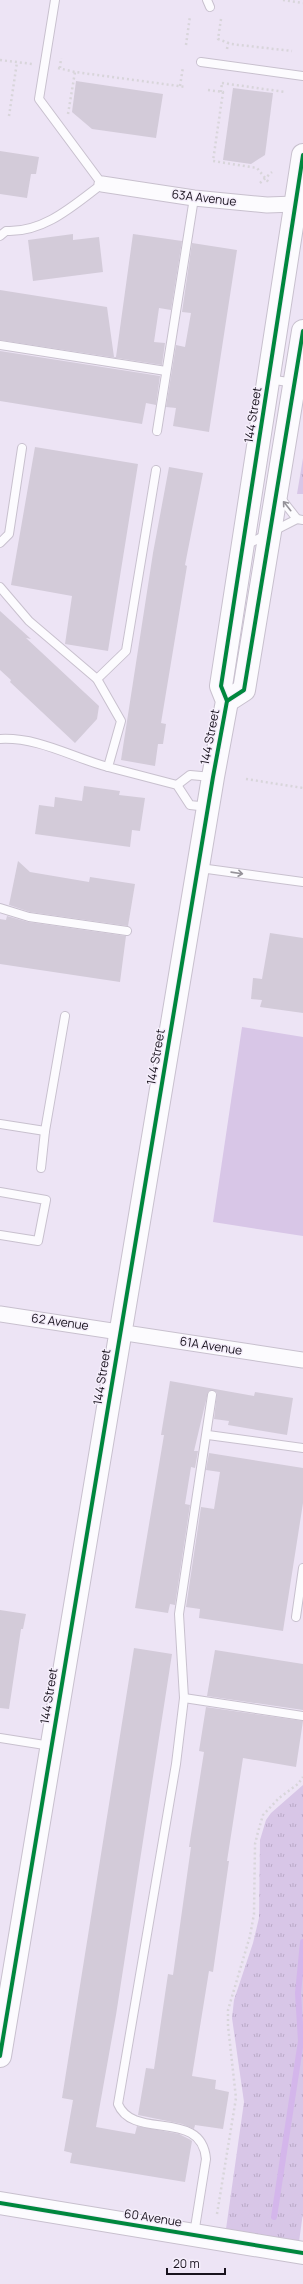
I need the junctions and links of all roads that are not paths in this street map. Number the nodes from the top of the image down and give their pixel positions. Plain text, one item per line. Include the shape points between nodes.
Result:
1 (56, 0) edge
2 (201, 62) dead end
3 (303, 76) edge
4 (303, 156) edge
5 (102, 184) junction
6 (194, 198) junction
7 (299, 200) edge
8 (2, 231) edge
9 (303, 331) edge
10 (0, 345) edge
11 (166, 371) junction
12 (269, 379) junction
13 (299, 384) edge
14 (157, 431) dead end
15 (22, 448) dead end
16 (156, 470) dead end
17 (276, 493) junction
18 (300, 519) edge
19 (269, 534) junction
20 (0, 543) edge
21 (243, 547) junction
22 (0, 587) edge
23 (97, 679) junction
24 (227, 701) junction
25 (0, 739) edge
26 (108, 767) junction
27 (212, 777) junction
28 (177, 785) junction
29 (208, 808) junction
30 (199, 868) junction
31 (303, 882) edge
32 (0, 908) edge
33 (127, 930) dead end
34 (65, 1016) dead end
35 (0, 1124) edge
36 (45, 1131) junction
37 (41, 1168) dead end
38 (0, 1192) edge
39 (0, 1235) edge
40 (0, 1314) edge
41 (119, 1332) junction
42 (303, 1360) edge
43 (212, 1395) dead end
44 (208, 1435) junction
45 (303, 1448) edge
46 (303, 1568) edge
47 (296, 1617) dead end
48 (184, 1698) junction
49 (303, 1716) edge
50 (0, 1738) edge
51 (51, 1746) junction
52 (0, 2056) edge
53 (0, 2203) edge
54 (194, 2235) junction
55 (303, 2253) edge

1 - 5 lane via 39,99
2 - 3 lane
4 - 7 main road, 144 Street
5 - 6 street, 63A Avenue
5 - 8 lane via 52,221 16,232
6 - 7 street, 63A Avenue via 267,205
6 - 11 lane
7 - 12 main road, 144 Street
9 - 13 main road, 144 Street
10 - 11 lane
11 - 14 lane
12 - 13 lane
12 - 21 main road, 144 Street
13 - 17 main road, 144 Street
15 - 20 lane via 9,534
16 - 23 lane via 126,651
18 -> 17 lane
17 - 19 main road, 144 Street
18 - 19 lane
19 - 21 lane
19 - 24 main road, 144 Street via 244,690
21 - 24 main road, 144 Street via 221,686
22 - 23 lane via 29,621
23 - 26 lane via 121,721
24 - 27 main road, 144 Street
25 - 26 lane via 18,738 48,745 84,761
26 - 28 lane
27 - 28 lane via 190,775
27 - 29 main road, 144 Street
28 - 29 lane via 190,805
29 - 30 main road, 144 Street
30 -> 31 lane
30 - 41 main road, 144 Street
32 - 33 lane via 29,917
34 - 36 lane
35 - 36 lane
36 - 37 lane
38 - 39 lane via 46,1200 38,1241
40 - 41 street, 62 Avenue
41 - 42 street, 61A Avenue
41 - 51 main road, 144 Street
43 - 44 lane
44 - 45 lane
44 - 48 lane via 179,1614
46 - 47 lane
48 - 49 lane
48 - 54 lane via 176,1764 118,2104 121,2112 129,2118 186,2131 200,2138 205,2147 206,2159
50 - 51 lane
51 - 52 main road, 144 Street
53 - 54 main road, 60 Avenue
54 - 55 main road, 60 Avenue

